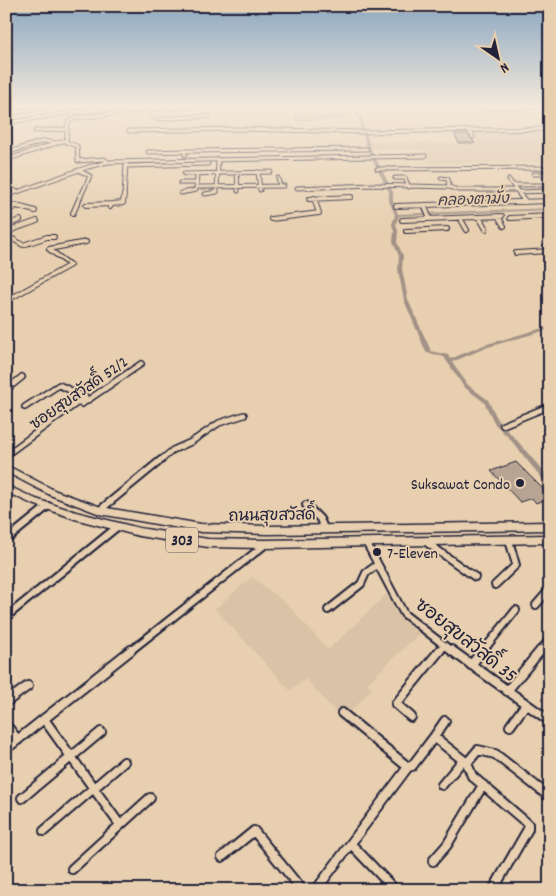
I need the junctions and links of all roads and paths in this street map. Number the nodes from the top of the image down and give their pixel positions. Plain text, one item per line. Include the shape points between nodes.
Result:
1 (196, 146) dead end
2 (24, 147) edge
3 (45, 147) edge
4 (77, 147) edge
5 (367, 149) dead end
6 (195, 151) junction
7 (7, 152) edge
8 (148, 152) dead end
9 (185, 152) junction
10 (223, 152) dead end
11 (140, 154) dead end
12 (397, 155) junction
13 (425, 156) dead end
14 (220, 159) junction
15 (6, 160) edge
16 (184, 160) junction
17 (140, 161) junction
18 (108, 162) junction
19 (126, 164) junction
20 (208, 164) dead end
21 (400, 168) junction
22 (550, 168) edge
23 (378, 169) dead end
24 (78, 170) junction
25 (237, 172) junction
26 (258, 172) junction
27 (270, 172) dead end
28 (217, 173) junction
29 (184, 174) dead end
30 (197, 174) junction
31 (534, 174) dead end
32 (550, 174) edge
33 (94, 175) dead end
34 (278, 178) dead end
35 (395, 178) dead end
36 (441, 178) dead end
37 (509, 180) dead end
38 (422, 181) dead end
39 (87, 182) junction
40 (180, 184) dead end
41 (197, 185) junction
42 (513, 185) junction
43 (550, 185) edge
44 (6, 187) edge
45 (217, 187) junction
46 (409, 187) junction
47 (425, 187) junction
48 (449, 187) junction
49 (260, 188) junction
50 (297, 188) dead end
51 (238, 189) junction
52 (517, 191) junction
53 (549, 191) edge
54 (18, 192) junction
55 (180, 193) dead end
56 (205, 194) dead end
57 (6, 196) edge
58 (351, 197) dead end
59 (458, 198) dead end
60 (550, 201) edge
61 (526, 202) junction
62 (6, 203) edge
63 (461, 204) junction
64 (86, 205) dead end
65 (424, 205) junction
66 (16, 206) junction
67 (396, 206) dead end
68 (6, 212) edge
69 (35, 212) dead end
70 (73, 213) dead end
71 (428, 215) junction
72 (550, 216) edge
73 (478, 217) junction
74 (460, 218) junction
75 (510, 218) dead end
76 (271, 219) dead end
77 (441, 219) junction
78 (20, 220) dead end
79 (37, 220) dead end
80 (402, 220) dead end
81 (6, 225) edge
82 (504, 226) dead end
83 (486, 229) dead end
84 (467, 230) dead end
85 (406, 231) dead end
86 (6, 234) edge
87 (54, 237) dead end
88 (86, 242) dead end
89 (550, 251) edge
90 (516, 253) dead end
91 (6, 301) edge
92 (141, 364) dead end
93 (22, 377) dead end
94 (6, 390) edge
95 (550, 406) edge
96 (25, 407) dead end
97 (244, 414) dead end
98 (502, 425) dead end
99 (6, 457) edge
100 (6, 468) edge
101 (6, 488) edge
102 (306, 505) dead end
103 (48, 506) junction
104 (100, 510) junction
105 (117, 526) junction
106 (550, 526) edge
107 (324, 528) junction
108 (362, 528) junction
109 (550, 539) edge
110 (6, 540) edge
111 (510, 540) junction
112 (425, 541) junction
113 (366, 542) junction
114 (266, 544) junction
115 (377, 565) junction
116 (475, 577) dead end
117 (495, 585) dead end
118 (550, 589) edge
119 (536, 605) dead end
120 (328, 610) dead end
121 (516, 610) dead end
122 (6, 616) edge
123 (550, 639) edge
124 (444, 646) junction
125 (471, 665) junction
126 (28, 686) dead end
127 (507, 691) junction
128 (6, 702) edge
129 (526, 704) junction
130 (342, 713) dead end
131 (411, 717) dead end
132 (44, 719) junction
133 (445, 721) dead end
134 (550, 721) edge
135 (6, 725) edge
136 (510, 726) dead end
137 (101, 732) dead end
138 (434, 737) junction
139 (18, 740) junction
140 (6, 749) edge
141 (71, 756) junction
142 (124, 762) dead end
143 (465, 762) junction
144 (408, 767) junction
145 (442, 785) dead end
146 (483, 785) junction
147 (94, 788) junction
148 (550, 797) edge
149 (22, 798) dead end
150 (150, 798) dead end
151 (120, 825) junction
152 (44, 831) dead end
153 (352, 844) junction
154 (222, 856) dead end
155 (433, 861) dead end
156 (72, 869) dead end
157 (302, 890) edge
158 (316, 890) edge
159 (394, 890) edge
160 (493, 890) edge

1 - 6 street
2 - 7 street
3 - 15 street
4 - 18 street via 80,162 104,159
5 - 6 street
6 - 9 street
8 - 9 street
9 - 16 street
10 - 14 street
11 - 17 street
12 - 13 street
12 - 14 street
12 - 21 street
14 - 16 street
14 - 28 street
16 - 17 street
17 - 19 street
18 - 19 street
18 - 24 street
19 - 20 street
19 - 64 street via 123,203
21 - 22 street
21 - 23 street
24 - 39 street via 90,175
24 - 54 street
25 - 26 street
25 - 28 street
25 - 51 street
26 - 27 street
26 - 49 street
28 - 30 street
28 - 45 street
29 - 30 street
30 - 41 street
31 - 32 street
33 - 39 street via 91,182
34 - 49 street via 282,186
35 - 46 street via 405,178
36 - 48 street via 448,179
37 - 42 street
38 - 47 street
39 - 70 street
40 - 41 street
41 - 45 street
41 - 55 street via 194,191
42 - 43 street
42 - 52 street
44 - 54 street
45 - 51 street
45 - 56 street via 217,192
46 - 47 street
46 - 50 street
47 - 48 street
48 - 52 street
49 - 51 street
52 - 53 street
52 - 61 street
54 - 57 street
58 - 76 street via 312,198 319,213
59 - 63 street
60 - 61 street
61 - 63 street
62 - 66 street
63 - 65 street
65 - 67 street
65 - 71 street
66 - 68 street
66 - 69 street
71 - 77 street
71 - 80 street
72 - 75 street
73 - 74 street
73 - 82 street via 500,216
73 - 83 street
74 - 77 street
74 - 84 street
77 - 85 street via 448,231
78 - 81 street
79 - 86 street
86 - 87 street via 22,245
88 - 91 street via 49,248 70,265
89 - 90 street
92 - 99 street, ซอยสุขสวัสดิ์ 52/2
93 - 94 street
95 - 98 street
96 - 99 street via 59,385 85,397
97 - 104 street via 218,423 173,450
100 - 104 main road, ถนนสุขสวัสดิ์ / 303 via 53,493
101 - 103 main road, ถนนสุขสวัสดิ์ / 303
102 - 107 street
103 - 105 main road, ถนนสุขสวัสดิ์ / 303
103 - 110 street
104 - 107 main road, ถนนสุขสวัสดิ์ / 303 via 201,528
105 - 114 main road, ถนนสุขสวัสดิ์ / 303 via 166,538
105 - 122 street
106 - 108 main road, ถนนสุขสวัสดิ์ / 303
107 - 108 main road, ถนนสุขสวัสดิ์ / 303
108 - 113 main road
109 - 111 main road, ถนนสุขสวัสดิ์ / 303
111 - 112 main road, ถนนสุขสวัสดิ์ / 303
111 - 117 street via 516,565
112 - 113 main road, ถนนสุขสวัสดิ์ / 303
112 - 116 street
113 - 114 main road, ถนนสุขสวัสดิ์ / 303
113 - 115 street, ซอยสุขสวัสดิ์ 35
114 - 132 street
115 - 120 street via 366,574 361,584
115 - 124 street, ซอยสุขสวัสดิ์ 35 via 404,614
118 - 119 street
121 - 125 street
123 - 127 street
124 - 125 street, ซอยสุขสวัสดิ์ 35
124 - 131 street via 396,704
125 - 127 street, ซอยสุขสวัสดิ์ 35
126 - 128 street
127 - 129 street, ซอยสุขสวัสดิ์ 35
129 - 134 street, ซอยสุขสวัสดิ์ 35
129 - 136 street
130 - 144 street
132 - 139 street
132 - 141 street
133 - 138 street
135 - 139 street
137 - 141 street
138 - 143 street
138 - 144 street
139 - 140 street
141 - 147 street
141 - 149 street
142 - 147 street
143 - 145 street
143 - 146 street via 472,776
143 - 148 street via 478,750 488,751
144 - 153 street
146 - 155 street via 447,845
146 - 160 street via 528,824
147 - 151 street
147 - 152 street
150 - 151 street
151 - 156 street
153 - 158 street
153 - 159 street
154 - 157 street via 254,831

